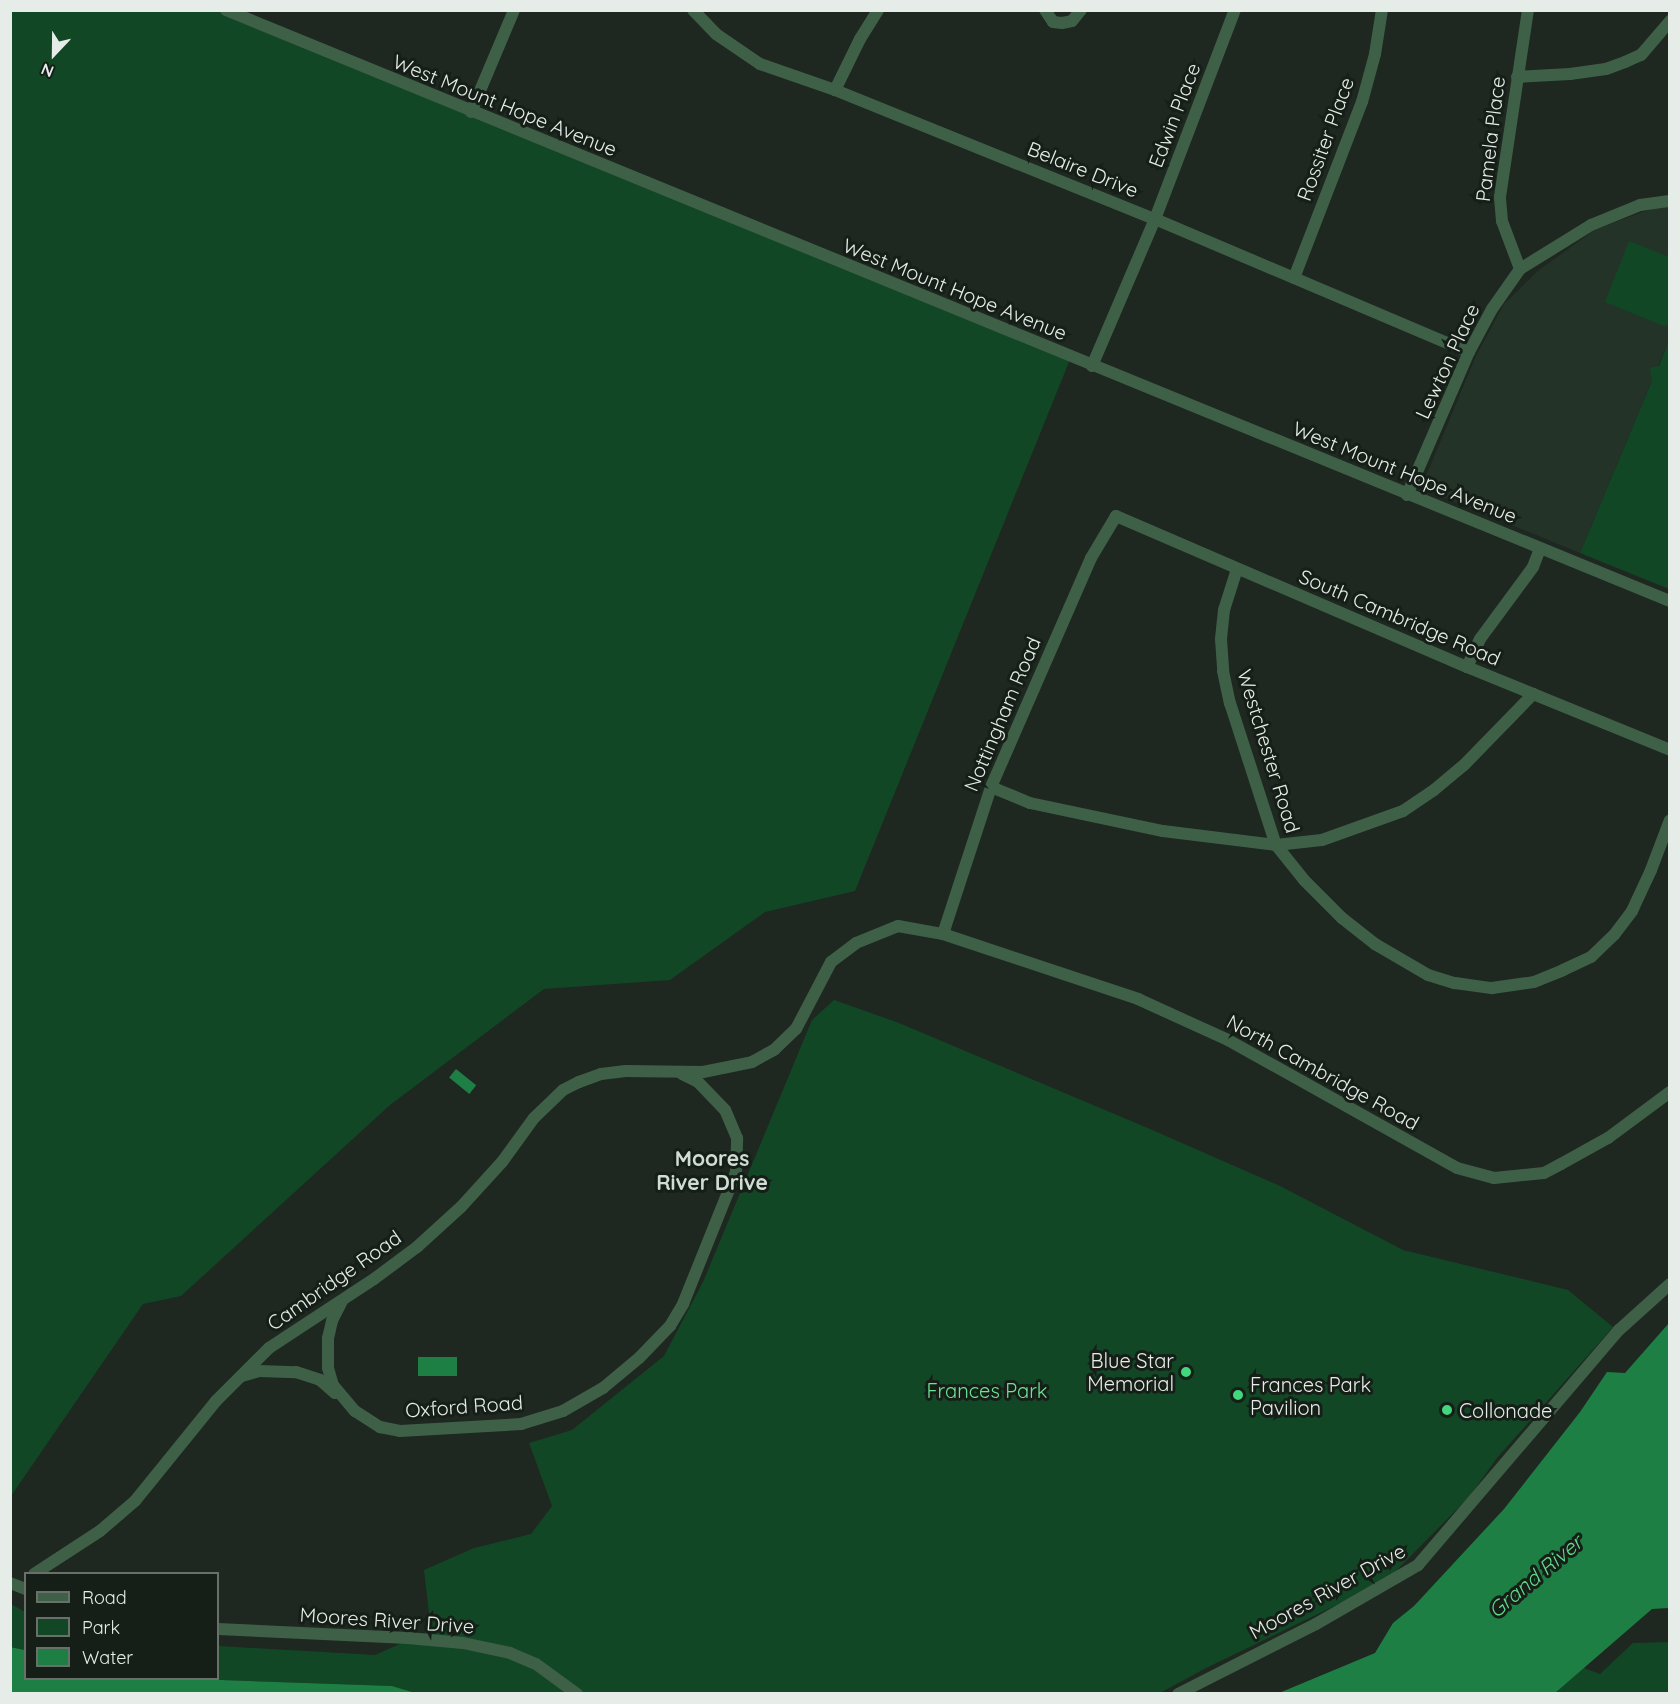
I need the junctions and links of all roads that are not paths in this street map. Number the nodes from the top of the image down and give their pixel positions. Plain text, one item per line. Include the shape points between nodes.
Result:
1 (226, 10) edge
2 (514, 10) edge
3 (693, 10) edge
4 (878, 10) edge
5 (1045, 10) edge
6 (1081, 10) edge
7 (1235, 10) edge
8 (1382, 10) edge
9 (1528, 10) edge
10 (1670, 21) edge
11 (1517, 77) junction
12 (835, 90) junction
13 (471, 112) junction
14 (1670, 201) edge
15 (1155, 219) junction
16 (1520, 268) junction
17 (1294, 278) junction
18 (1468, 352) junction
19 (1092, 366) junction
20 (1407, 495) junction
21 (1116, 516) joint
22 (1540, 549) junction
23 (1237, 569) junction
24 (1670, 601) edge
25 (1467, 667) junction
26 (1533, 694) junction
27 (1670, 750) edge
28 (991, 787) junction
29 (1670, 820) edge
30 (1276, 845) junction
31 (943, 934) junction
32 (679, 1072) junction
33 (1670, 1092) edge
34 (1670, 1284) edge
35 (340, 1303) junction
36 (240, 1377) junction
37 (341, 1397) junction
38 (37, 1572) edge
39 (10, 1583) edge
40 (24, 1589) edge
41 (219, 1629) edge
42 (577, 1694) edge
43 (1178, 1694) edge

1 - 13 street, West Mount Hope Avenue
2 - 13 street
3 - 12 street, Belaire Drive via 716,34 760,64
4 - 12 street
5 - 6 street via 1053,22 1062,23 1072,21
7 - 15 street, Edwin Place
8 - 17 street, Rossiter Place via 1362,102
9 - 11 street, Pamela Place
10 - 11 street via 1641,55 1616,66
11 - 16 street, Pamela Place via 1500,197 1502,221
12 - 15 street, Belaire Drive
13 - 19 street, West Mount Hope Avenue
14 - 16 street, Lewton Place via 1641,205 1591,225
15 - 17 street, Belaire Drive
15 - 19 street, Edwin Place
16 - 18 street, Lewton Place
17 - 18 street, Belaire Drive
18 - 20 street, Lewton Place
19 - 20 street, West Mount Hope Avenue
20 - 22 street, West Mount Hope Avenue
21 - 23 street, South Cambridge Road
21 - 28 street, Nottingham Road via 1091,558
22 - 24 street, West Mount Hope Avenue
22 - 25 street via 1533,567 1480,639
23 - 25 street, South Cambridge Road
23 - 30 street, Westchester Road via 1224,610 1223,671
25 - 26 street, South Cambridge Road
26 - 27 street, South Cambridge Road
26 - 30 street via 1465,764 1403,811 1322,840
28 - 30 street via 1030,803 1079,814 1163,831
28 - 31 street, Nottingham Road
29 - 30 street, Westchester Road via 1632,911 1591,957 1534,982 1492,988 1428,975 1375,944 1304,880
31 - 32 street, North Cambridge Road via 898,926 856,943 831,962 796,1029 775,1049 752,1062
31 - 33 street, North Cambridge Road via 1138,999 1228,1040 1457,1168 1494,1178 1544,1173 1608,1138
32 - 35 street, Cambridge Road via 601,1074 563,1090 534,1118 502,1162 461,1207 417,1247
32 - 37 street, Oxford Road via 698,1082 725,1110 737,1138 736,1172 683,1304 663,1335 623,1373 563,1411 521,1424 400,1431 369,1421
34 - 43 street, Moores River Drive via 1612,1338 1418,1565
35 - 36 street, Cambridge Road via 269,1348
35 - 37 street, Oxford Road via 332,1321 327,1353 333,1385
36 - 37 street, Oxford Road via 259,1371 296,1372 320,1380
36 - 38 street, Cambridge Road via 195,1425 135,1501 100,1531
39 - 40 street
41 - 42 street, Moores River Drive via 463,1643 510,1653 536,1664

